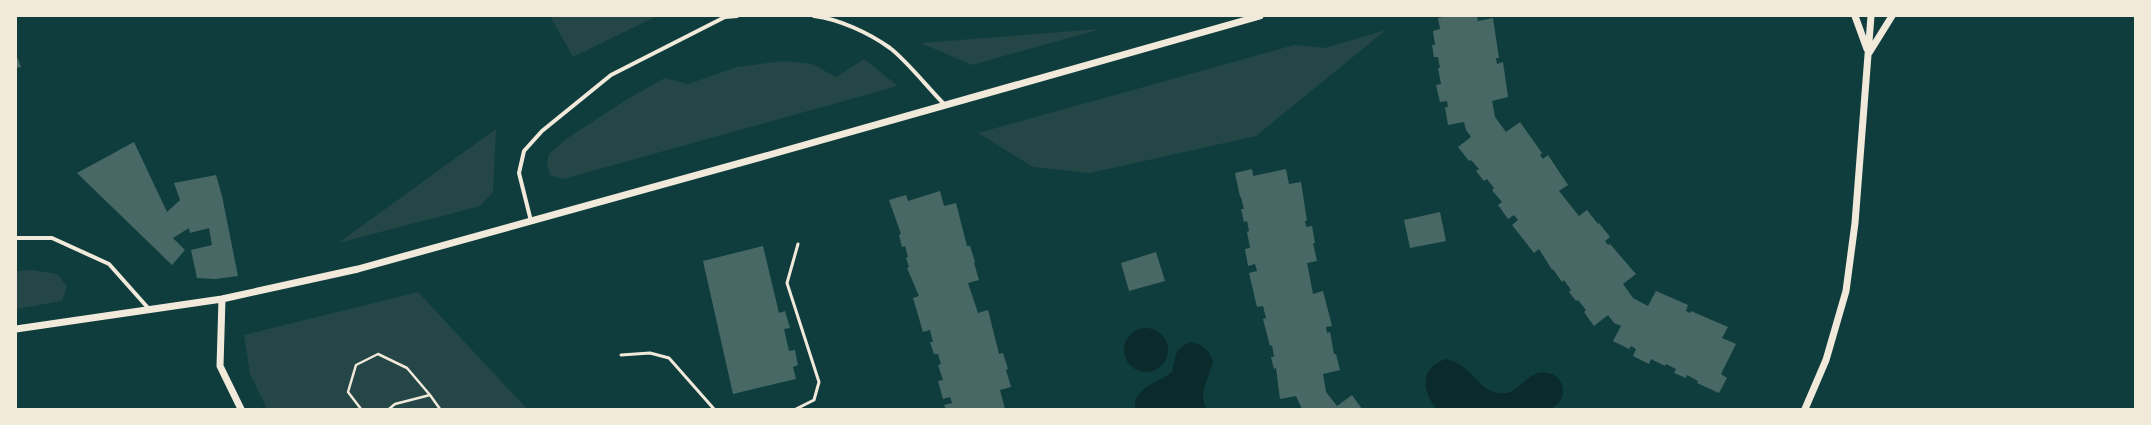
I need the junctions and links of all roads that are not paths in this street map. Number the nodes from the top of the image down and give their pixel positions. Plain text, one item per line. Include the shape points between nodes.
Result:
1 (737, 16) edge
2 (814, 16) edge
3 (1260, 16) edge
4 (1855, 16) edge
5 (1871, 16) edge
6 (1892, 16) edge
7 (1869, 53) junction
8 (945, 105) junction
9 (531, 221) junction
10 (16, 238) edge
11 (798, 244) dead end
12 (222, 299) junction
13 (149, 310) junction
14 (16, 329) edge
15 (621, 355) dead end
16 (241, 409) edge
17 (714, 409) edge
18 (796, 409) edge
19 (1805, 409) edge

1 - 9 street via 725,17 611,75 542,131 524,151 519,173
2 - 8 street via 857,29 890,48
3 - 8 street
4 - 7 street
5 - 7 street
6 - 7 street
7 - 19 street via 1855,223 1846,291 1826,360
8 - 9 street
9 - 12 street via 358,269
10 - 13 street via 52,238 109,264
11 - 18 lane via 787,283 819,382 814,400
12 - 13 street
12 - 16 street via 220,366
13 - 14 street
15 - 17 lane via 650,352 669,358

